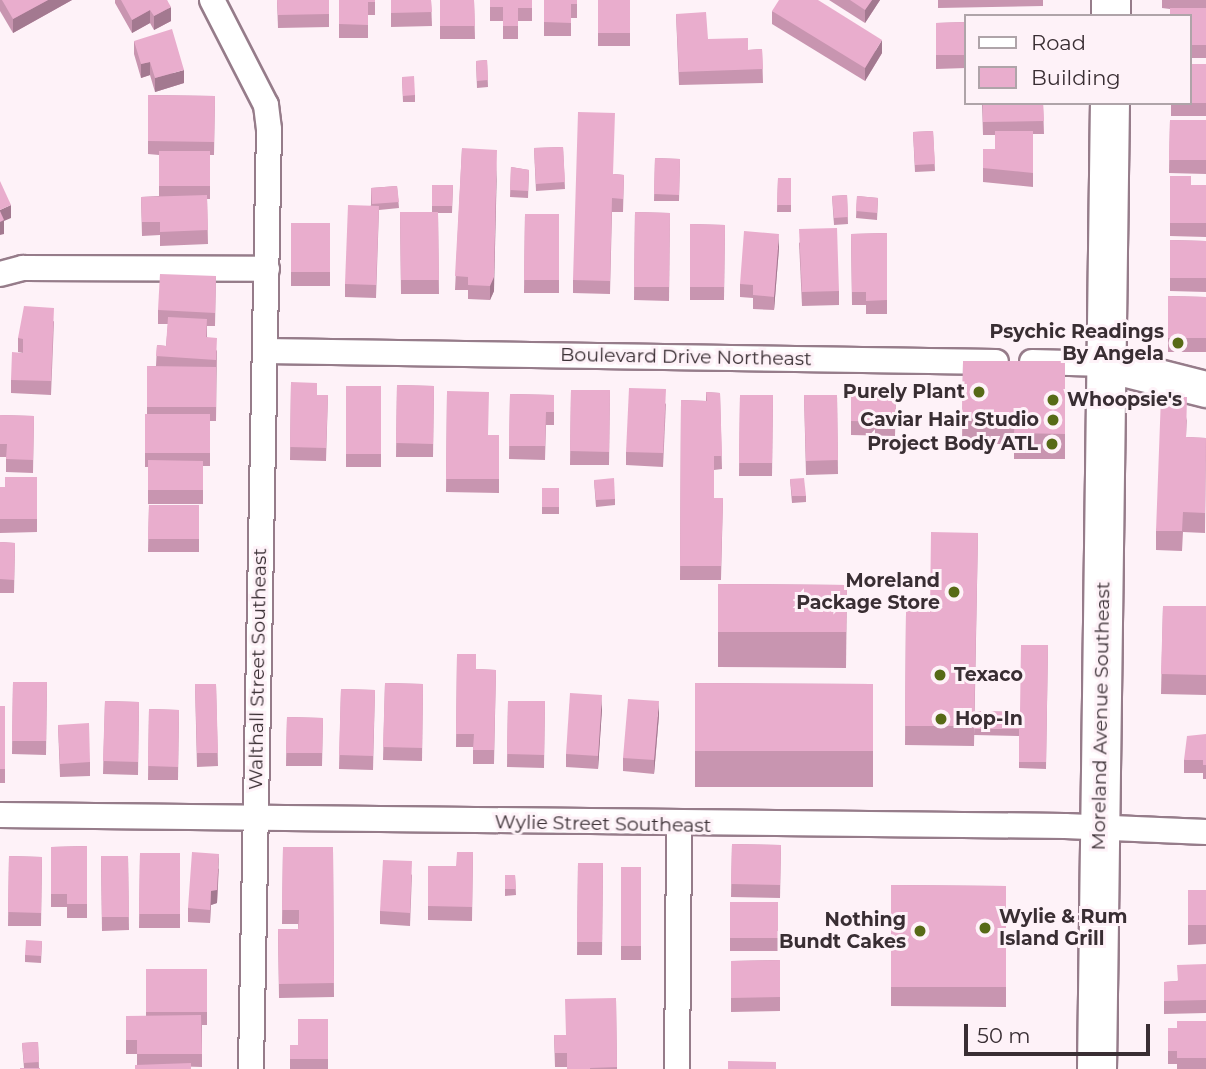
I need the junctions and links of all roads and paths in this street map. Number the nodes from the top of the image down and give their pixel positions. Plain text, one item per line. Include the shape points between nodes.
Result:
1 (212, 0) edge
2 (1110, 105) edge
3 (267, 270) junction
4 (0, 274) edge
5 (265, 351) junction
6 (1107, 363) junction
7 (1206, 389) edge
8 (0, 816) edge
9 (256, 819) junction
10 (679, 825) junction
11 (1100, 828) junction
12 (1206, 832) edge
13 (251, 1069) edge
14 (677, 1069) edge
15 (1097, 1069) edge

1 - 3 street, Walthall Street Southeast via 266,105
2 - 6 highway, Moreland Avenue Southeast
3 - 4 street via 23,268
3 - 5 street, Walthall Street Southeast
5 - 6 street, Boulevard Drive Northeast
5 - 9 street, Walthall Street Southeast
6 - 7 street
6 - 11 highway, Moreland Avenue Southeast
8 - 9 street, Wylie Street Southeast
9 - 10 street, Wylie Street Southeast
9 - 13 street, Walthall Street Southeast
10 - 11 street, Wylie Street Southeast
10 - 14 street
11 - 12 street, Wylie Street Southeast
11 - 15 highway, Moreland Avenue Southeast

